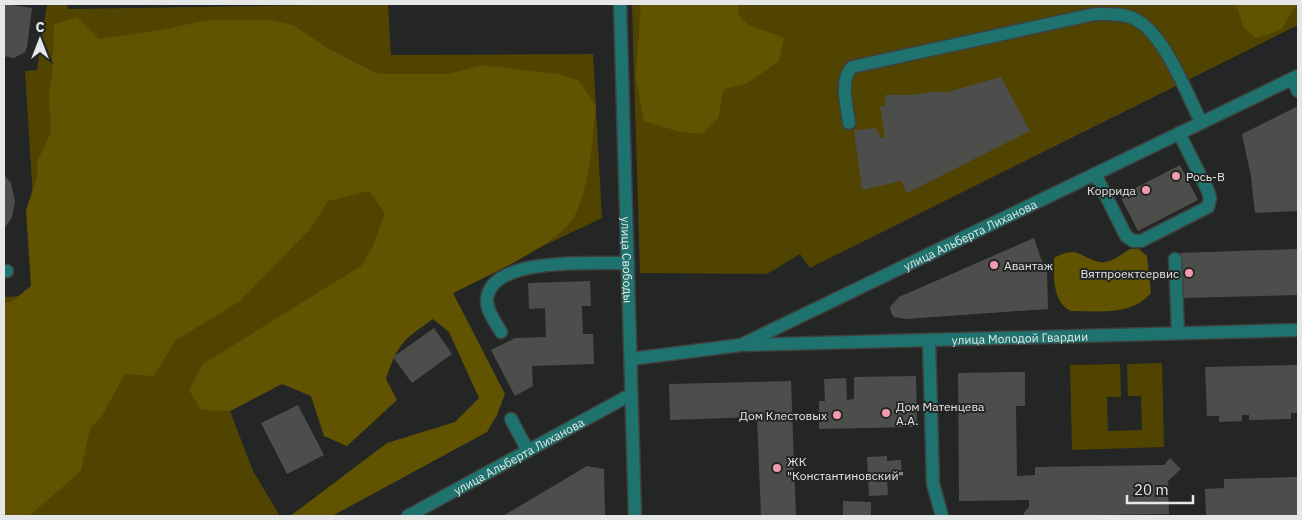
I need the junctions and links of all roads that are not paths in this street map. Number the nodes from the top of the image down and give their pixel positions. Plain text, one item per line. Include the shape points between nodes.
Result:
1 (620, 4) edge
2 (1295, 77) edge
3 (1298, 91) edge
4 (1201, 122) junction
5 (849, 123) dead end
6 (1179, 133) junction
7 (1095, 174) junction
8 (1175, 259) dead end
9 (628, 263) junction
10 (1298, 330) edge
11 (501, 332) dead end
12 (1178, 332) junction
13 (929, 340) junction
14 (741, 345) junction
15 (631, 359) junction
16 (630, 395) junction
17 (511, 419) dead end
18 (528, 451) junction
19 (408, 516) edge
20 (636, 516) edge
21 (942, 516) edge

1 - 9 street, улица Свободы
2 - 3 street
2 - 4 street, улица Альберта Лиханова
4 - 5 street via 1160,43 1148,29 1132,17 1095,14 852,67 845,74
4 - 6 street, улица Альберта Лиханова
6 - 7 street, улица Альберта Лиханова
6 - 7 street via 1208,191 1208,208 1141,241 1133,241 1126,236
7 - 14 street, улица Альберта Лиханова
8 - 12 street
9 - 11 street via 518,269 496,280 487,301
9 - 15 street, улица Свободы
10 - 12 street, улица Молодой Гвардии
12 - 13 street, улица Молодой Гвардии
13 - 14 street, улица Молодой Гвардии
13 - 21 street via 933,484
14 - 15 street, улица Альберта Лиханова
15 - 16 street, улица Свободы
16 - 18 street, улица Альберта Лиханова
16 - 20 street, улица Свободы
17 - 18 street
18 - 19 street, улица Альберта Лиханова

